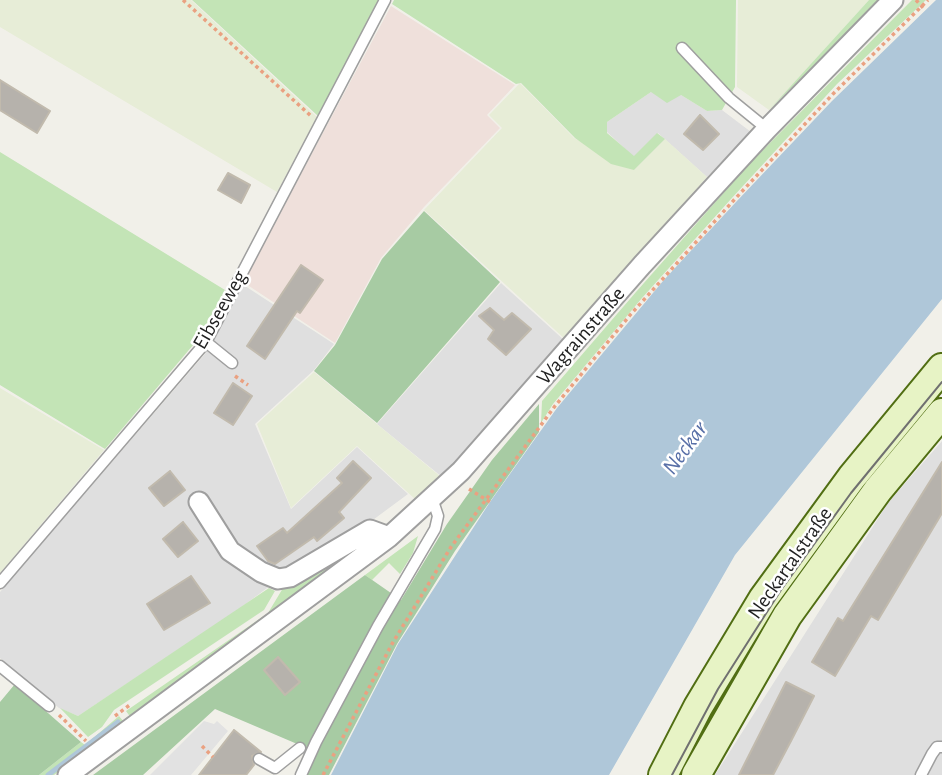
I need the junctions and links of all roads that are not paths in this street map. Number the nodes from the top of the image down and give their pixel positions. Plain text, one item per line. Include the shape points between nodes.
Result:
1 (385, 0) edge
2 (893, 0) edge
3 (682, 48) dead end
4 (767, 129) junction
5 (206, 342) junction
6 (232, 363) dead end
7 (942, 368) edge
8 (942, 413) edge
9 (432, 498) junction
10 (200, 502) dead end
11 (389, 537) junction
12 (0, 583) edge
13 (0, 666) edge
14 (50, 706) road end
15 (942, 747) edge
16 (300, 748) dead end
17 (258, 759) dead end
18 (272, 771) edge
19 (68, 775) edge
20 (301, 775) edge
21 (663, 775) edge
22 (696, 775) edge
23 (921, 775) edge

1 - 5 lane, Eibseeweg
2 - 4 street, Wagrainstraße
3 - 4 lane via 729,98
4 - 9 street, Wagrainstraße via 482,450
5 - 6 lane
5 - 12 lane, Eibseeweg
7 - 21 main road, Neckartalstraße via 852,477 763,599
8 - 22 main road, Neckartalstraße via 878,490 787,617
9 - 11 street, Wagrainstraße
9 - 20 lane via 438,516 428,542 378,626
10 - 11 street via 230,551 278,579 370,530
11 - 19 street, Wagrainstraße
13 - 14 lane
15 - 23 lane via 937,747
16 - 18 lane
17 - 18 lane

